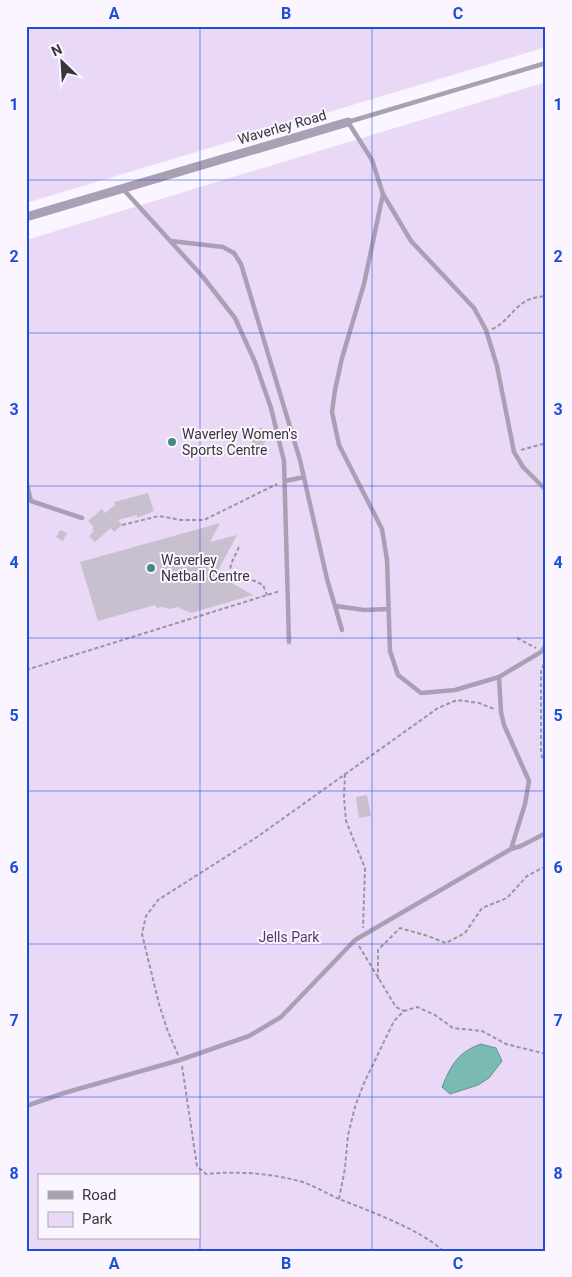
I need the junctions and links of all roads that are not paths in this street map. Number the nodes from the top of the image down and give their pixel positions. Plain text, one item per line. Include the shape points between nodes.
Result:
1 (546, 63) edge
2 (348, 122) junction
3 (122, 188) junction
4 (383, 194) junction
5 (26, 217) edge
6 (170, 241) junction
7 (304, 477) junction
8 (284, 480) junction
9 (26, 481) edge
10 (546, 490) edge
11 (82, 518) dead end
12 (336, 606) junction
13 (388, 609) junction
14 (342, 630) dead end
15 (289, 642) dead end
16 (546, 645) edge
17 (499, 677) junction
18 (546, 833) edge
19 (511, 849) junction
20 (26, 1106) edge

1 - 2 lane, Waverley Road
2 - 3 street, Waverley Road
2 - 4 lane via 372,160
3 - 5 street, Waverley Road
3 - 6 lane
4 - 10 lane via 412,241 474,308 486,330 497,366 514,452 523,467
4 - 13 lane via 364,284 342,358 332,412 339,445 382,529
6 - 7 lane via 223,247 241,264
6 - 8 lane via 204,277 235,318 255,362 270,408 284,461
7 - 8 lane
7 - 12 lane
8 - 15 lane
9 - 11 lane via 32,501
12 - 13 lane
12 - 14 lane
13 - 17 lane via 390,651 398,675 421,693 455,690
16 - 17 lane via 541,652
17 - 19 lane via 504,725 529,781
18 - 19 lane
19 - 20 lane via 363,935 281,1017 249,1036

